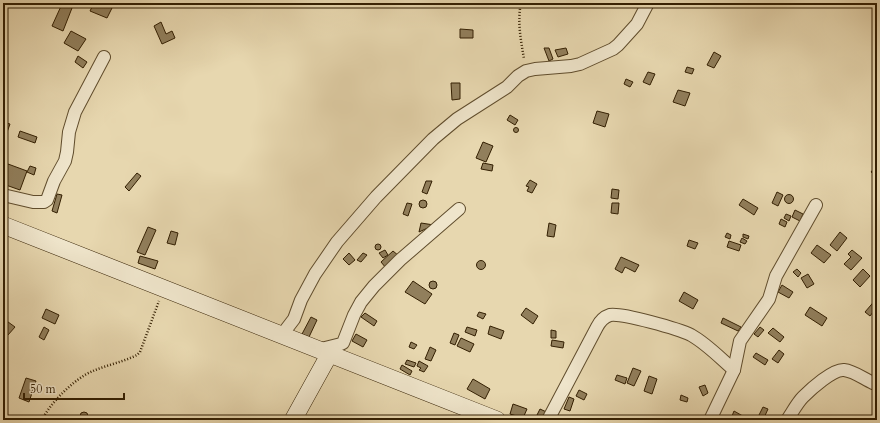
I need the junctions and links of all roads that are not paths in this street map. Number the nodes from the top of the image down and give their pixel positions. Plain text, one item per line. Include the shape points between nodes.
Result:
1 (648, 3) edge
2 (104, 57) dead end
3 (3, 195) edge
4 (816, 205) dead end
5 (459, 209) dead end
6 (3, 225) edge
7 (281, 336) junction
8 (323, 352) junction
9 (734, 370) junction
10 (873, 383) dead end
11 (294, 420) edge
12 (497, 420) edge
13 (548, 420) edge
14 (710, 420) edge
15 (787, 420) edge

1 - 7 street via 636,24 613,49 580,64 526,71 433,139 376,197 333,248 300,300 294,319
2 - 3 street via 75,112 65,161 47,200 33,202
4 - 9 street via 776,276 769,299 740,341
5 - 8 street via 374,286 361,302 343,343
6 - 7 main road
7 - 8 main road
8 - 11 main road
8 - 12 main road
9 - 13 street via 706,346 682,331 612,315 600,321
9 - 14 street
10 - 15 street via 844,370 837,371 802,398

